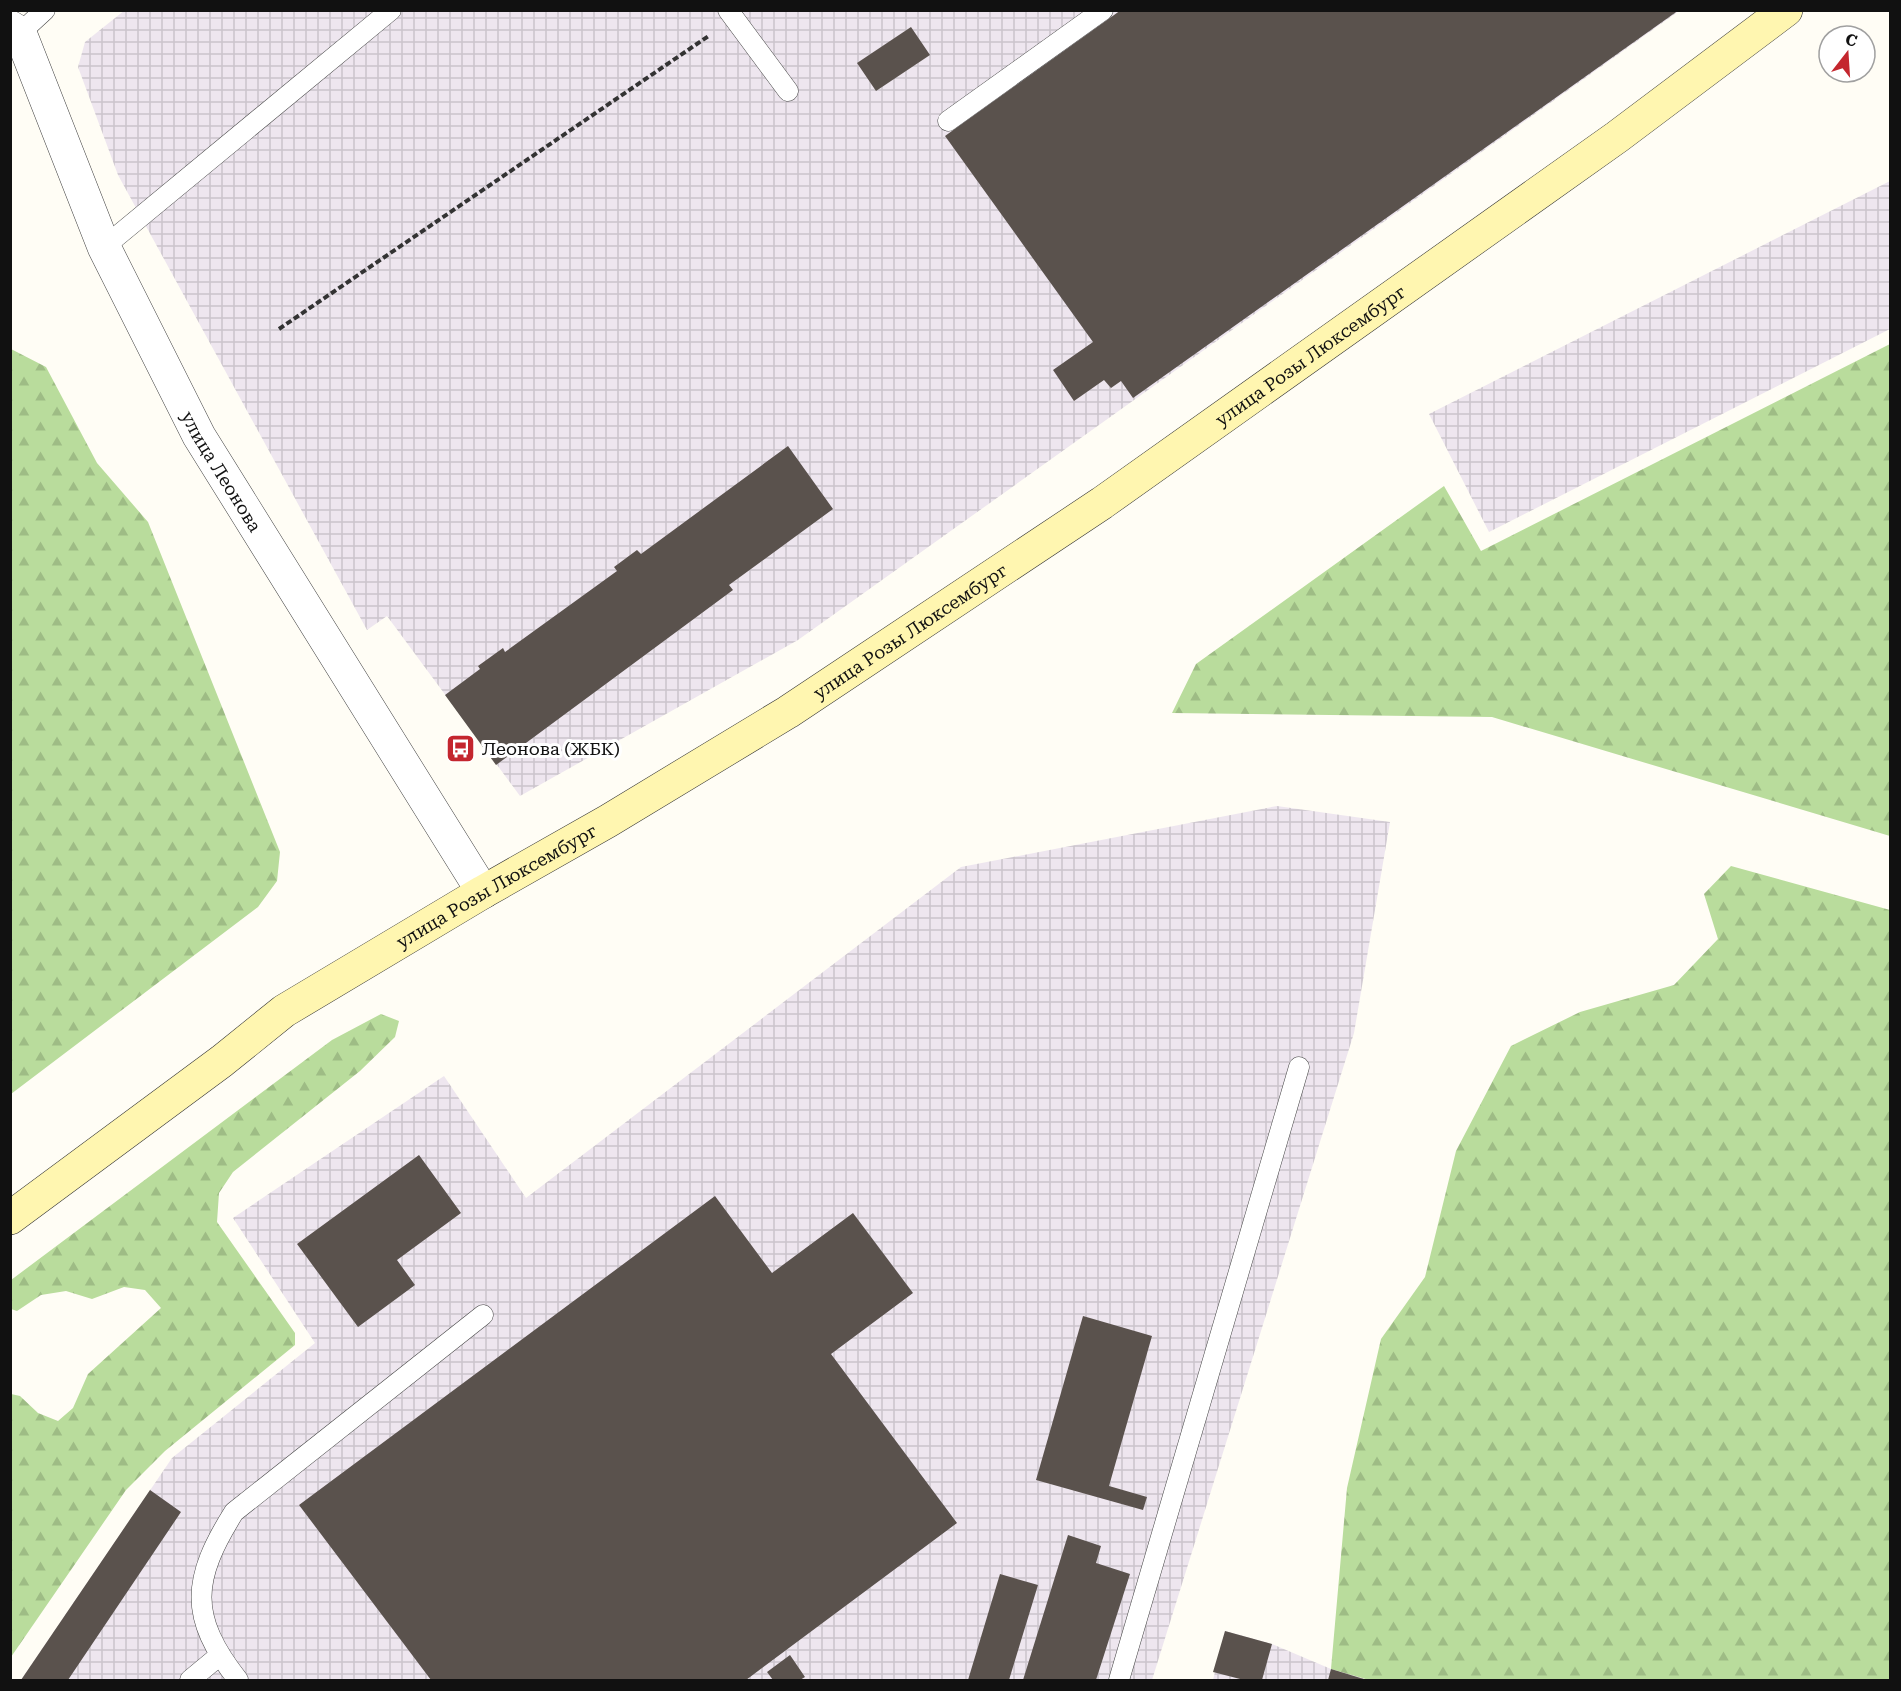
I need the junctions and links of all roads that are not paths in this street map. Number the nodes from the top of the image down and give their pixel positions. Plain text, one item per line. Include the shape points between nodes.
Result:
1 (45, 10) edge
2 (391, 10) edge
3 (728, 10) edge
4 (1103, 10) edge
5 (1786, 10) edge
6 (15, 30) edge
7 (788, 91) dead end
8 (948, 121) dead end
9 (104, 247) junction
10 (483, 892) junction
11 (1299, 1067) dead end
12 (10, 1218) edge
13 (483, 1315) dead end
14 (219, 1656) junction
15 (190, 1680) edge
16 (238, 1680) edge
17 (1119, 1680) edge

1 - 6 lane
2 - 9 lane
3 - 7 lane
4 - 8 lane
5 - 10 street, улица Розы Люксембург via 1607,144 1122,489 942,611 768,724
6 - 9 street, улица Леонова
9 - 10 street, улица Леонова via 199,436
10 - 12 street, улица Розы Люксембург via 284,1011
11 - 17 lane
13 - 14 lane via 234,1512 203,1571 201,1607 207,1634
14 - 15 lane
14 - 16 lane

